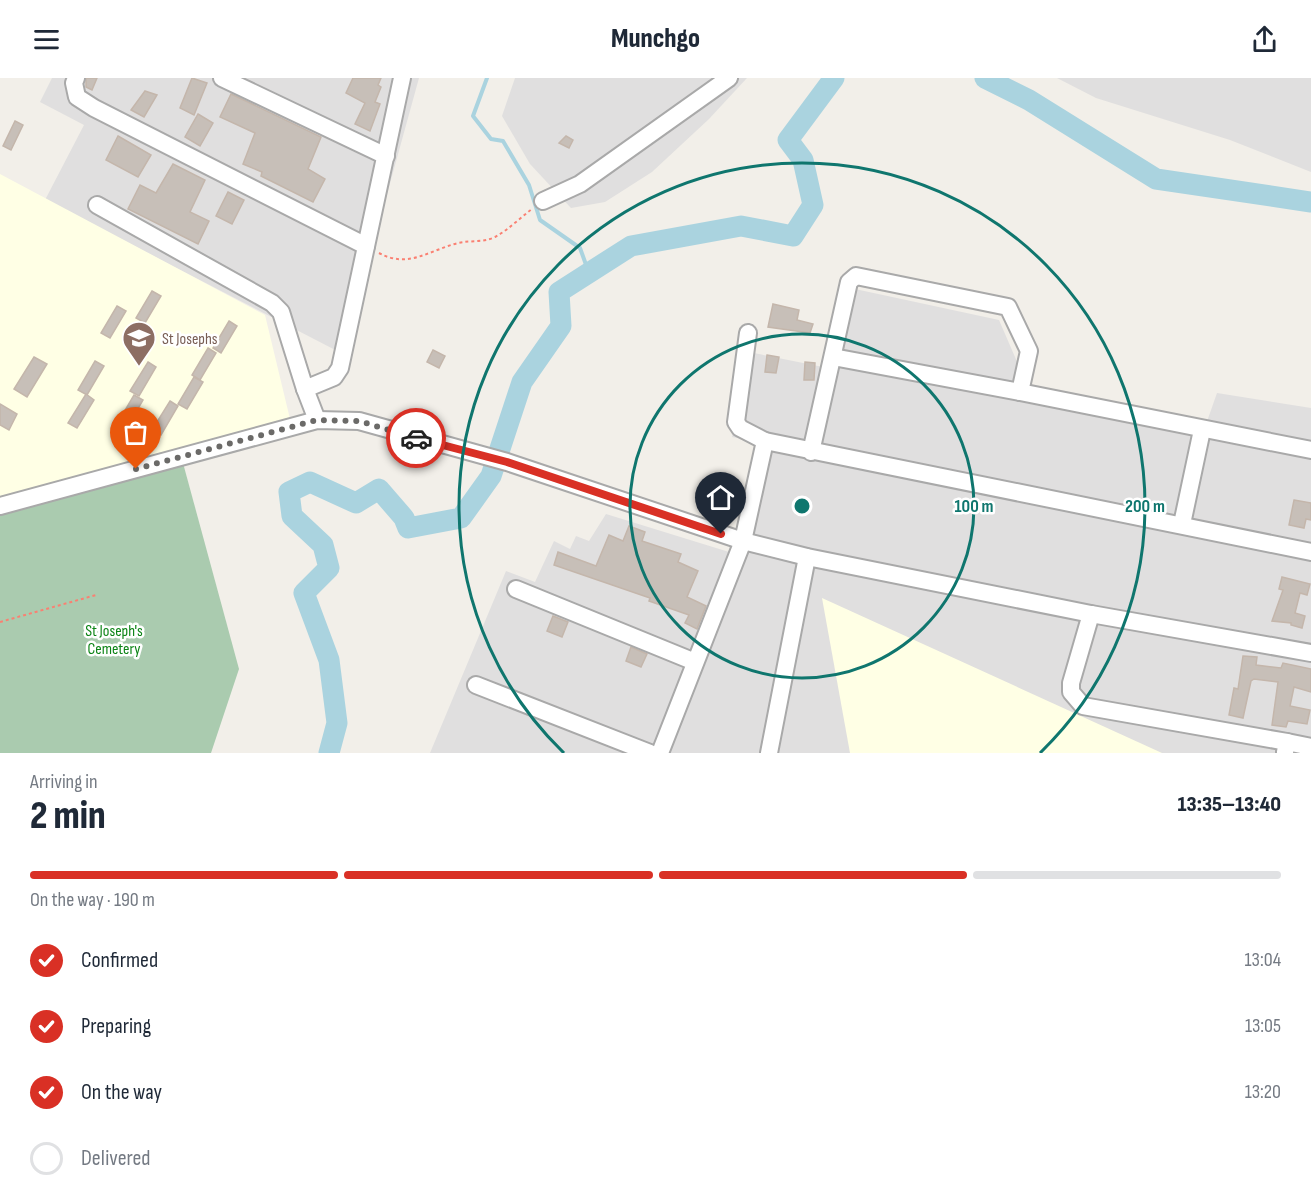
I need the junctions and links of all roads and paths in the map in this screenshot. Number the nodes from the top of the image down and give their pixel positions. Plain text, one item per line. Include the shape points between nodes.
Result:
1 (76, 78) edge
2 (222, 78) edge
3 (402, 78) edge
4 (729, 78) edge
5 (386, 156) junction
6 (97, 205) dead end
7 (537, 205) joint
8 (366, 246) junction
9 (748, 333) dead end
10 (833, 357) junction
11 (305, 390) junction
12 (1020, 392) junction
13 (317, 420) junction
14 (1202, 430) junction
15 (765, 441) junction
16 (1311, 450) edge
17 (811, 452) junction
18 (0, 506) edge
19 (1182, 524) junction
20 (743, 542) junction
21 (1311, 552) edge
22 (807, 557) junction
23 (516, 589) dead end
24 (96, 596) dead end
25 (1091, 614) junction
26 (0, 622) edge
27 (1310, 649) edge
28 (695, 662) junction
29 (476, 685) dead end
30 (1286, 747) edge
31 (1311, 747) edge
32 (650, 753) edge
33 (660, 753) edge
34 (769, 753) edge

1 - 8 street via 77,97 94,108
2 - 5 street
3 - 5 street
4 - 7 street via 580,184
5 - 8 street
6 - 11 street via 272,303 281,312
7 - 8 path via 496,236 458,243 433,254 393,261
8 - 11 street via 340,368 334,377
9 - 15 street via 736,422
10 - 12 street
10 - 12 street via 849,282 860,276 1008,307 1029,351
10 - 17 street
11 - 13 street
12 - 14 street
13 - 18 street
13 - 20 street via 359,421 507,462
14 - 16 street
14 - 19 street
15 - 17 street
15 - 20 street
17 - 19 street
19 - 21 street
20 - 22 street
20 - 28 street
22 - 25 street
22 - 34 street
23 - 28 street
24 - 26 path
25 - 27 street
25 - 30 street via 1071,683 1071,692 1083,706
28 - 33 street
29 - 32 street
30 - 31 street

